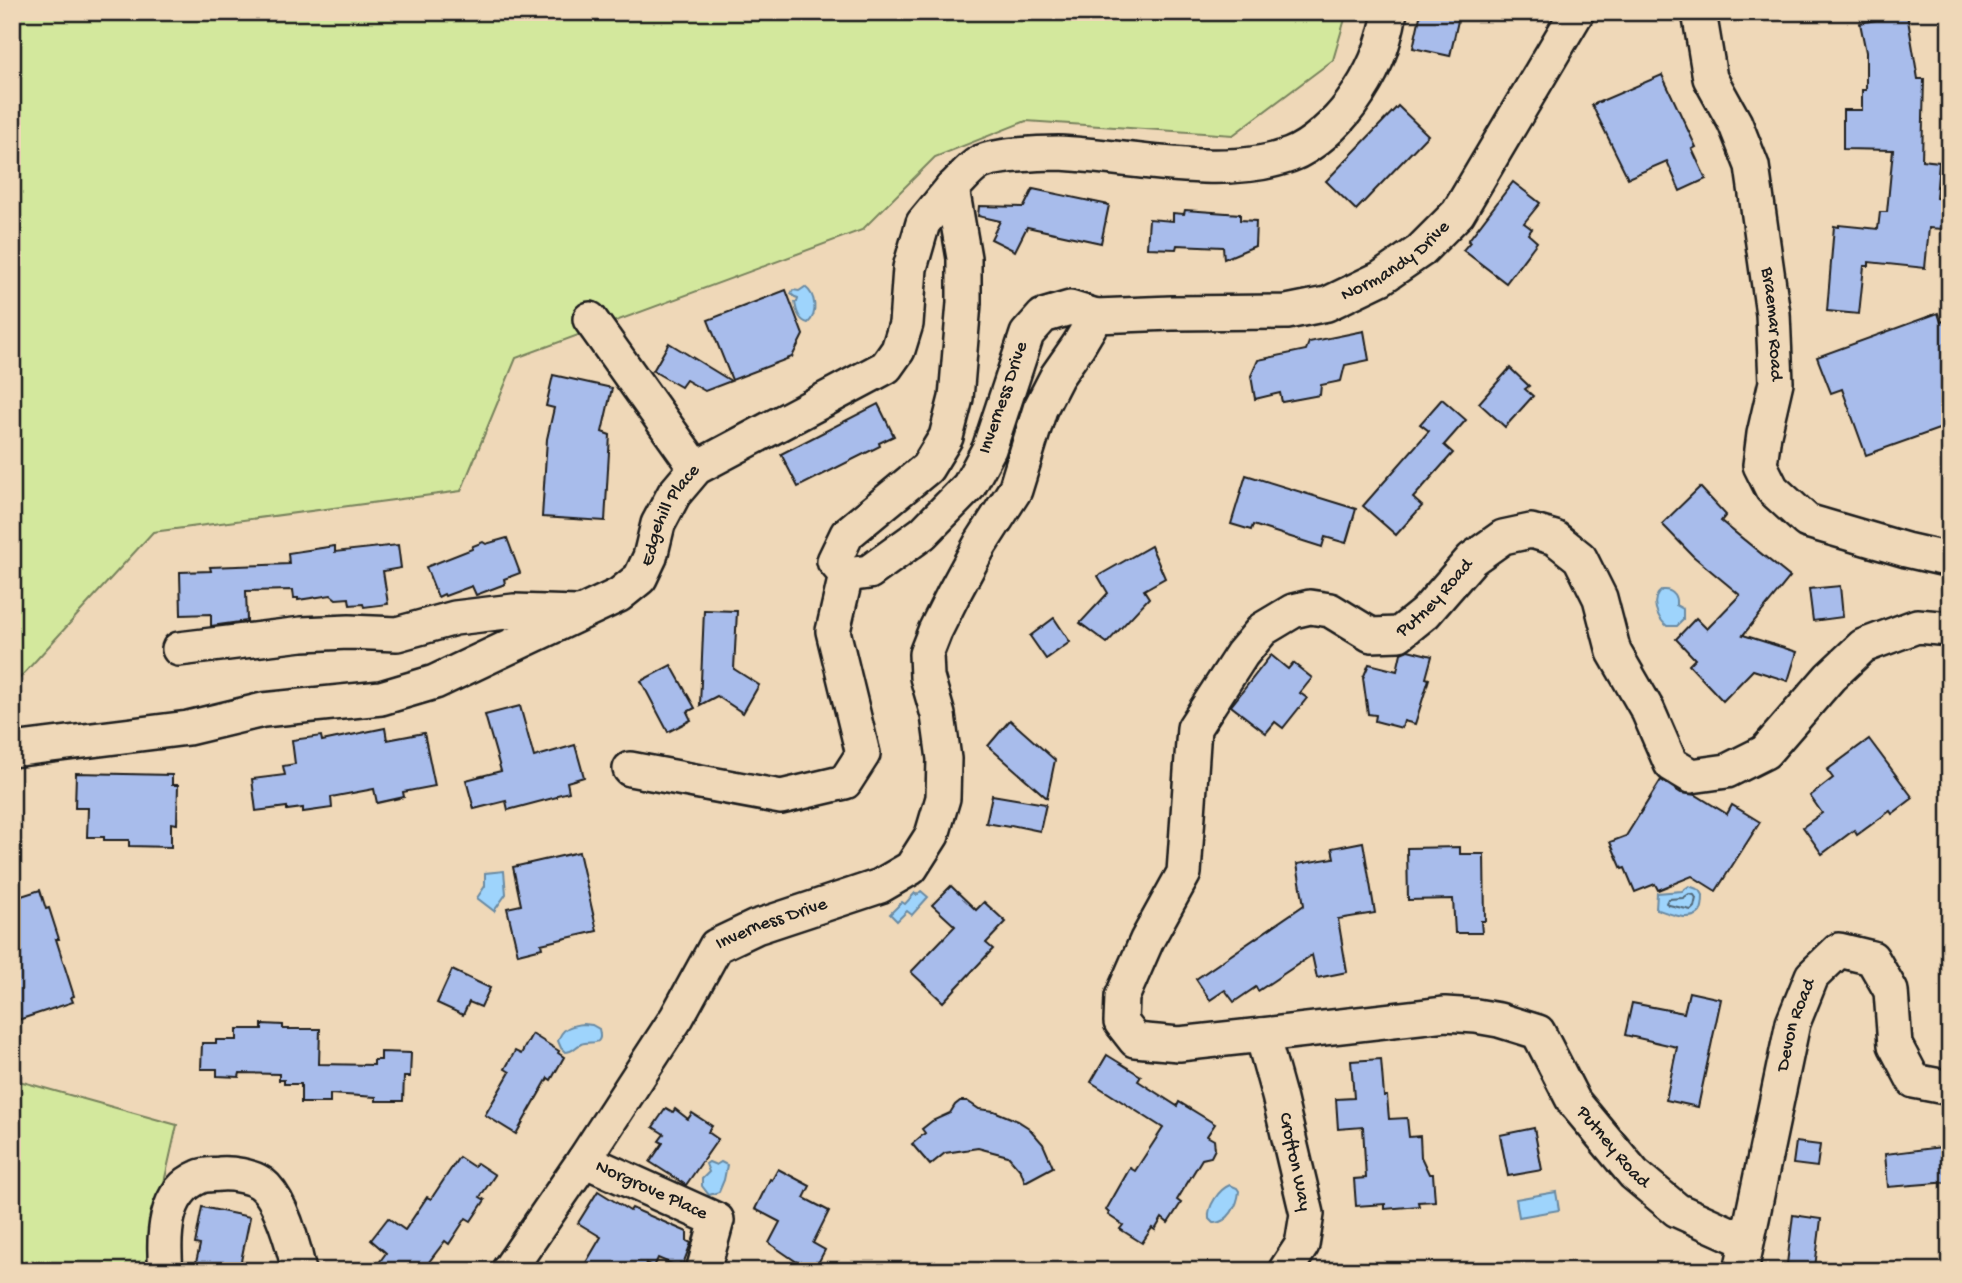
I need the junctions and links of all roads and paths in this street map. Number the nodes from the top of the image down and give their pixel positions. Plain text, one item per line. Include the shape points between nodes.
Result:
1 (1390, 12) edge
2 (1577, 12) edge
3 (1699, 12) edge
4 (952, 188) junction
5 (1096, 316) junction
6 (590, 319) dead end
7 (696, 468) junction
8 (1950, 561) edge
9 (846, 575) junction
10 (581, 613) junction
11 (1950, 629) edge
12 (179, 649) dead end
13 (12, 750) edge
14 (630, 769) dead end
15 (1264, 1043) junction
16 (1950, 1088) edge
17 (584, 1160) junction
18 (1743, 1256) edge
19 (166, 1271) edge
20 (299, 1271) edge
21 (508, 1271) edge
22 (703, 1271) edge
23 (1285, 1271) edge

1 - 4 street via 1367,81 1343,114 1293,154 1257,164 1202,166 1036,153 980,162
2 - 5 street, Normandy Drive via 1458,213 1420,251 1381,278 1326,304 1287,312
3 - 8 street, Braemar Road via 1710,78 1752,166 1773,314 1776,382 1760,465 1773,489 1807,522
4 - 7 street, Edgehill Place via 923,223 910,268 906,324 898,350 886,367
4 - 9 street via 964,258 964,303 956,398 946,438 927,468 847,534 834,561
5 - 9 street, Inverness Drive via 1070,308 1043,316 1027,334 989,449 969,486 923,533 869,572
5 - 17 street, Inverness Drive via 1040,409 1015,490 981,543 926,654 944,759 943,798 932,835 911,868 880,886 755,927 716,946 677,1017
6 - 7 street
7 - 10 street, Edgehill Place via 674,494 658,524 639,578
9 - 14 street via 833,631 863,754 845,782 781,797
10 - 12 street via 514,611 455,618 397,634 302,634
10 - 13 street, Edgehill Place via 435,682 381,698 263,710 188,728
11 - 15 street, Putney Road via 1917,626 1863,646 1765,752 1727,771 1691,776 1671,764 1648,711 1614,652 1600,598 1580,558 1555,538 1531,531 1503,537 1472,559 1425,613 1399,634 1371,635 1330,610 1310,607 1293,611 1263,629 1194,728 1184,873 1122,997 1121,1022 1135,1040
15 - 18 street, Putney Road via 1444,1014 1499,1020 1538,1032 1574,1102 1634,1174
15 - 23 street, Crofton Way via 1307,1214 1302,1245
16 - 18 street, Devon Road via 1914,1080 1895,1045 1891,991 1872,958 1839,950 1812,976 1793,1023
17 - 21 street, Inverness Drive
17 - 22 street, Norgrove Place via 718,1220
19 - 20 street via 167,1217 180,1188 200,1176 232,1173 261,1183 277,1203

